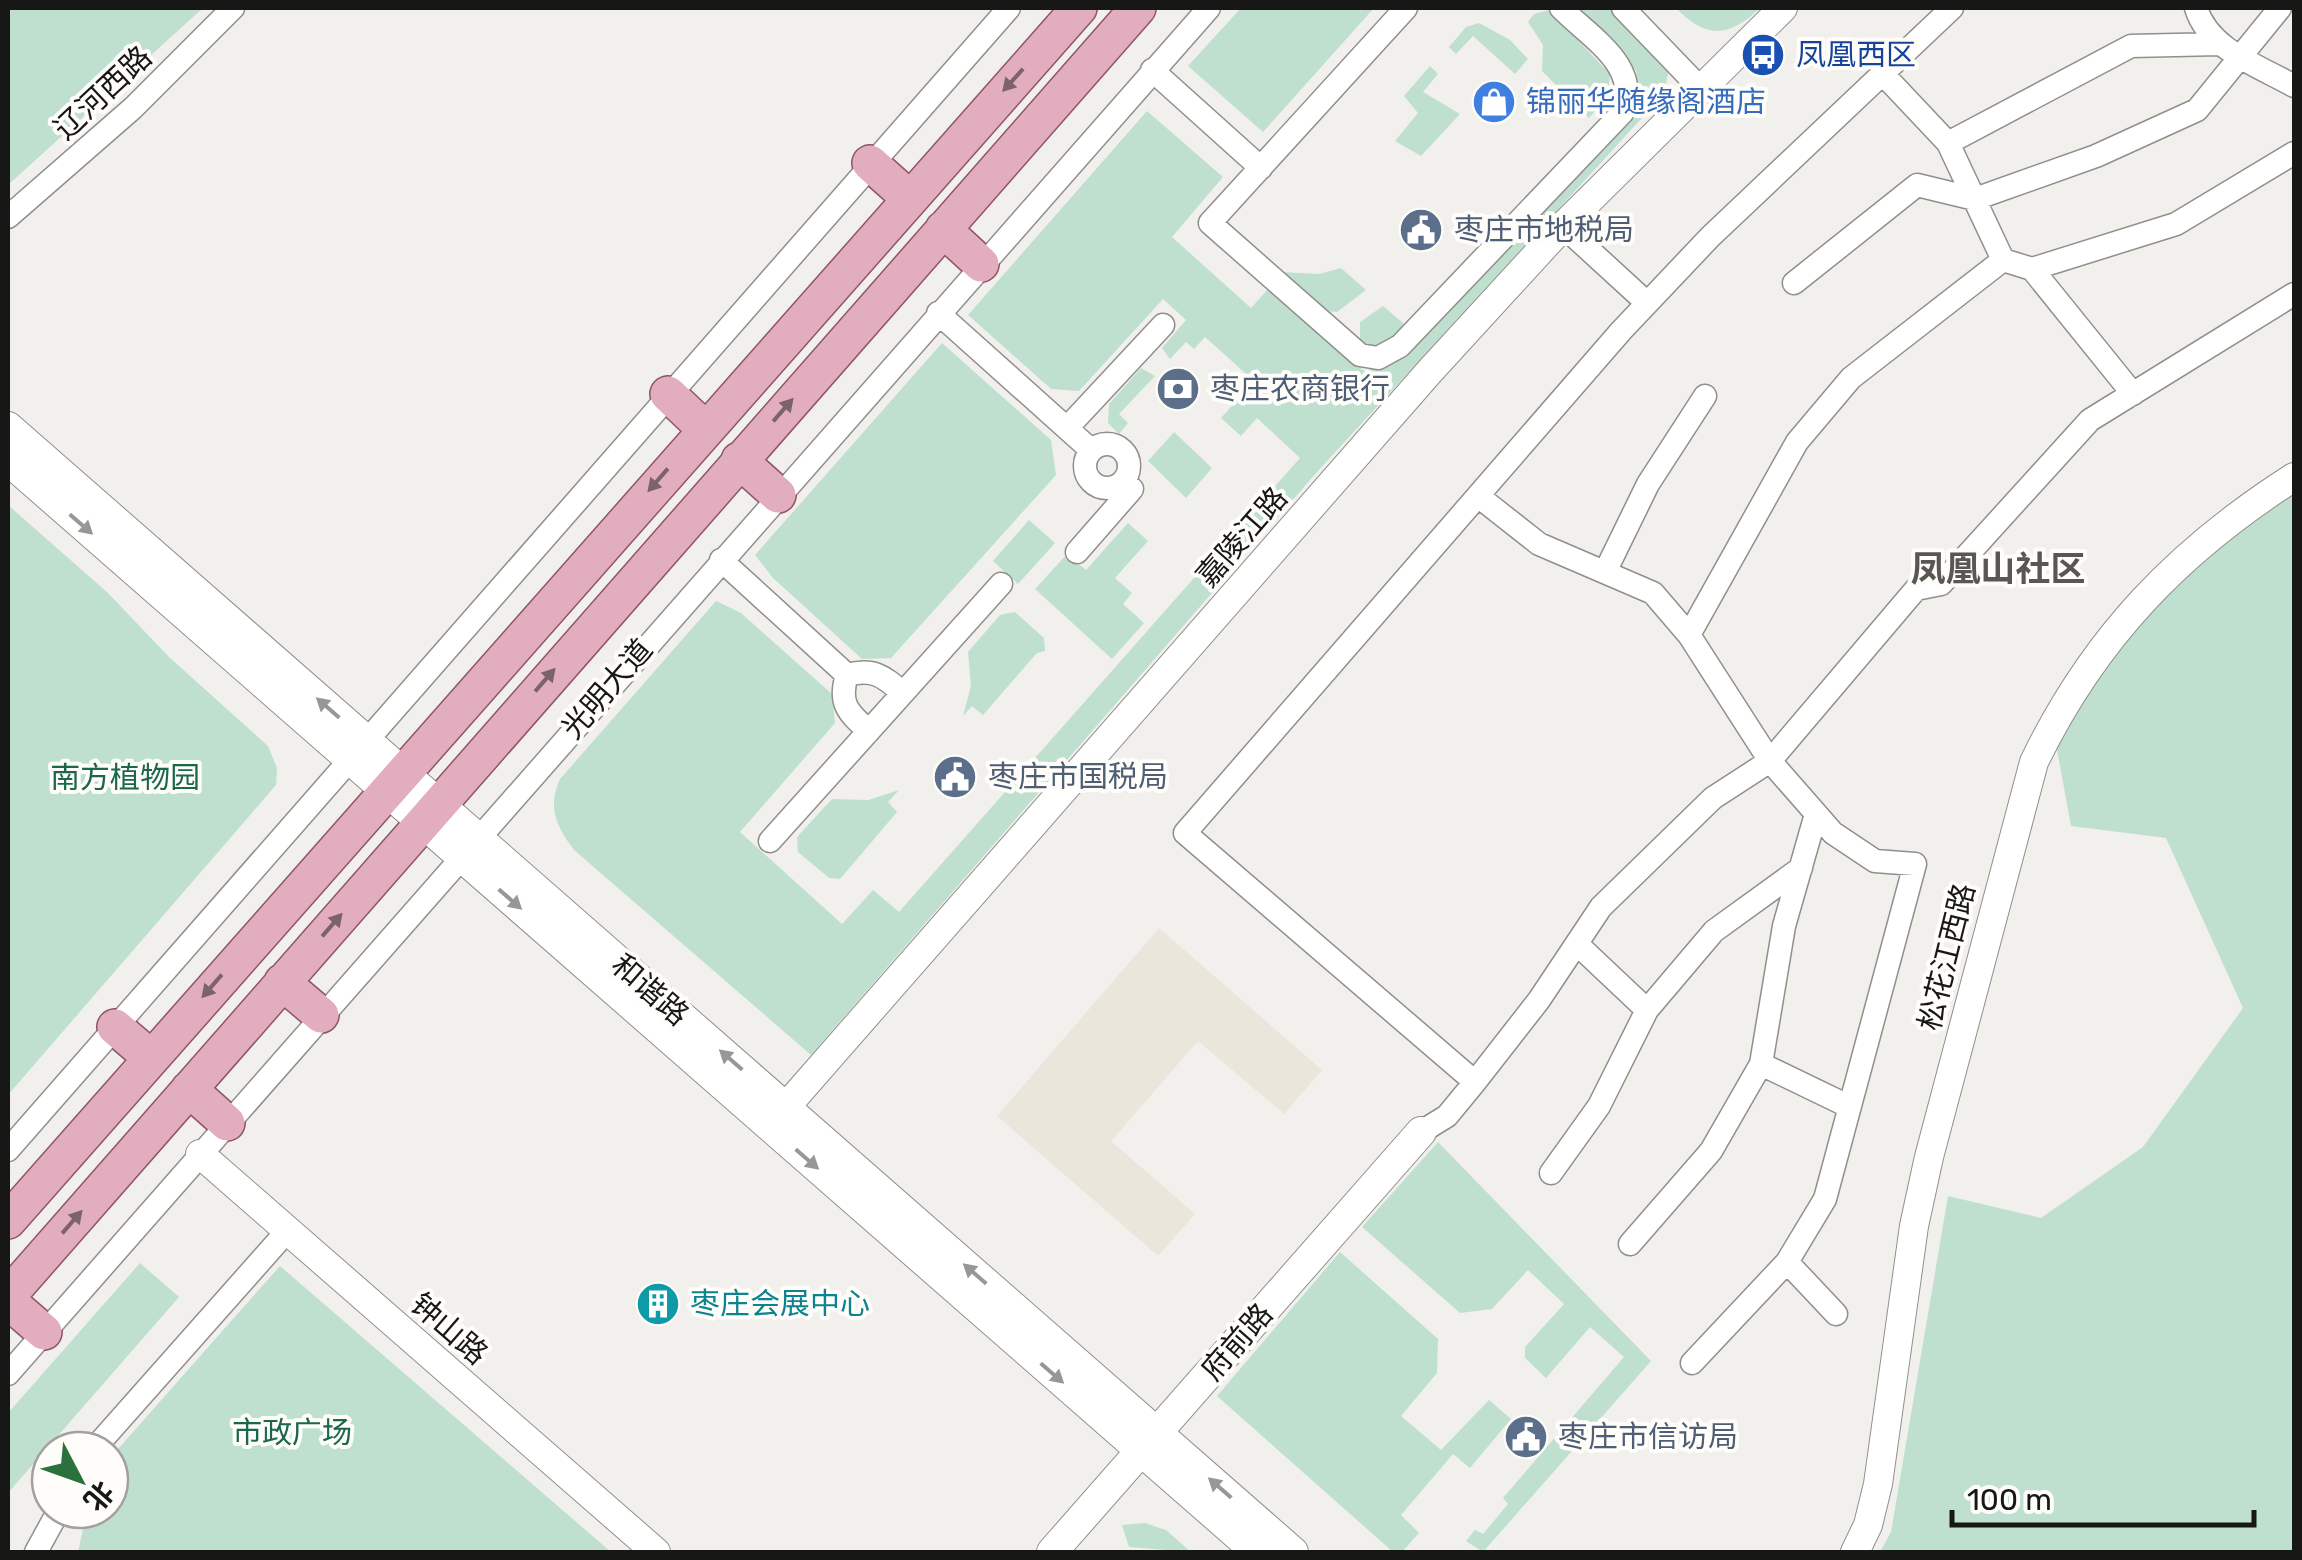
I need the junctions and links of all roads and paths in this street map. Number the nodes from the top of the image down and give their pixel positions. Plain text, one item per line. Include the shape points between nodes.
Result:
1 (233, 8) edge
2 (1010, 8) edge
3 (1079, 8) edge
4 (1138, 8) edge
5 (1209, 8) edge
6 (1406, 8) edge
7 (1561, 8) edge
8 (1623, 8) edge
9 (1783, 8) edge
10 (1952, 8) edge
11 (2196, 8) edge
12 (2280, 8) edge
13 (2220, 44) junction
14 (2241, 56) junction
15 (1152, 70) junction
16 (1882, 73) junction
17 (2294, 86) edge
18 (1700, 88) junction
19 (1948, 143) junction
20 (2294, 153) edge
21 (870, 163) junction
22 (1261, 168) junction
23 (908, 197) junction
24 (1975, 199) junction
25 (8, 217) edge
26 (1563, 226) junction
27 (943, 230) junction
28 (2003, 260) junction
29 (981, 264) junction
30 (2032, 269) junction
31 (1794, 283) dead end
32 (2294, 294) edge
33 (1647, 303) junction
34 (938, 313) junction
35 (1162, 325) dead end
36 (668, 394) junction
37 (2133, 394) junction
38 (1705, 396) dead end
39 (8, 427) edge
40 (704, 428) junction
41 (1067, 428) junction
42 (1092, 450) junction
43 (8, 460) edge
44 (740, 460) junction
45 (2294, 477) edge
46 (1124, 481) junction
47 (778, 495) junction
48 (1478, 496) junction
49 (1077, 552) dead end
50 (721, 560) junction
51 (1605, 572) junction
52 (1001, 584) dead end
53 (1689, 636) junction
54 (847, 675) junction
55 (903, 692) junction
56 (868, 731) junction
57 (358, 750) junction
58 (1770, 761) junction
59 (393, 781) junction
60 (430, 813) junction
61 (1816, 814) junction
62 (770, 841) dead end
63 (469, 847) junction
64 (1801, 868) junction
65 (1577, 944) junction
66 (282, 982) junction
67 (1647, 1010) junction
68 (321, 1015) junction
69 (116, 1027) junction
70 (150, 1057) junction
71 (1761, 1064) junction
72 (1475, 1082) junction
73 (189, 1089) junction
74 (1848, 1106) junction
75 (777, 1117) junction
76 (227, 1122) junction
77 (1421, 1132) joint
78 (8, 1150) edge
79 (200, 1154) junction
80 (1551, 1173) dead end
81 (8, 1221) edge
82 (288, 1230) junction
83 (1630, 1244) dead end
84 (1787, 1262) junction
85 (8, 1298) edge
86 (1836, 1314) dead end
87 (44, 1332) junction
88 (1692, 1363) dead end
89 (8, 1374) edge
90 (112, 1430) edge
91 (1149, 1443) junction
92 (48, 1530) edge
93 (36, 1552) edge
94 (656, 1552) edge
95 (1052, 1552) edge
96 (1256, 1552) edge
97 (1293, 1552) edge
98 (1855, 1552) edge

1 - 25 street, 辽河西路 via 134,108
2 - 21 street
3 -> 23 main road
4 - 27 main road, 光明大道
5 - 15 street, 光明大道
6 - 22 street
7 - 22 street via 1628,74 1630,96 1622,113 1400,346 1378,358 1360,355 1210,223
8 - 18 street
9 - 18 street, 嘉陵江路
10 - 16 street
11 - 13 street
12 - 14 street
13 - 14 street
13 - 19 street via 2130,46
14 - 17 street
14 - 24 street via 2197,110 2096,156
15 - 22 street
15 - 29 street, 光明大道
16 - 19 street
16 - 33 street
18 - 26 street, 嘉陵江路
19 - 24 street
20 - 30 street via 2176,224
21 - 23 main road
21 - 36 street
23 - 40 main road
24 - 28 street
24 - 31 street via 1917,185
26 - 33 street
26 - 75 street, 嘉陵江路
27 - 29 main road
44 -> 27 main road, 光明大道
28 - 30 street
28 - 53 street via 1851,378 1797,442
29 - 34 street, 光明大道
30 - 37 street
32 - 37 street
33 - 48 street
34 - 41 street
34 - 47 street, 光明大道
35 - 41 street
36 - 40 main road
36 - 57 street
37 - 58 street via 2090,420 1941,584 1916,589
38 - 51 street via 1648,484
57 -> 39 main road, 和谐路
40 -> 59 main road
41 - 42 street
42 - 46 street via 1105,444 1119,448 1129,467
42 - 46 street via 1084,463 1091,482 1104,488
43 -> 57 main road, 和谐路
44 - 47 main road
60 -> 44 main road, 光明大道
45 - 98 street, 松花江西路 via 2192,552 2100,646 2034,762 1928,1157 1878,1484
46 - 49 street via 1132,489
47 - 50 street, 光明大道
48 - 51 street via 1539,544
48 - 72 street via 1185,832
50 - 54 street
50 - 63 street, 光明大道
51 - 53 street via 1654,593
52 - 55 street
53 - 58 street
54 - 55 street via 880,673
54 - 56 street via 846,712
55 - 56 street
56 - 62 street
57 - 59 main road, 和谐路
57 - 69 street
58 - 61 street
58 - 65 street via 1713,798 1602,907
59 - 60 main road, 和谐路
59 -> 70 main road
60 - 63 main road, 和谐路
66 -> 60 main road, 光明大道
61 - 64 street
61 - 74 street via 1875,861 1915,864
63 - 68 street, 光明大道
63 - 75 main road, 和谐路
64 - 67 street via 1714,931
64 - 71 street via 1784,926
65 - 67 street
65 - 72 street
66 - 68 main road
66 - 73 main road, 光明大道
67 - 80 street via 1599,1106
68 - 76 street, 光明大道
69 - 70 main road
69 - 78 street
70 - 81 main road
71 - 74 street
71 - 83 street via 1711,1151
72 - 77 street via 1447,1116
73 - 76 main road
85 -> 73 main road, 光明大道
74 - 84 street via 1825,1200
75 - 91 main road, 和谐路
76 - 79 street, 光明大道
77 - 91 main road, 府前路
79 - 82 street, 钟山路
79 - 87 street, 光明大道
82 - 90 street
82 - 94 street, 钟山路
84 - 86 street
84 - 88 street
85 - 87 main road
87 - 89 street, 光明大道
91 - 95 main road, 府前路
91 - 96 main road, 和谐路
97 -> 91 main road, 和谐路
92 - 93 street

